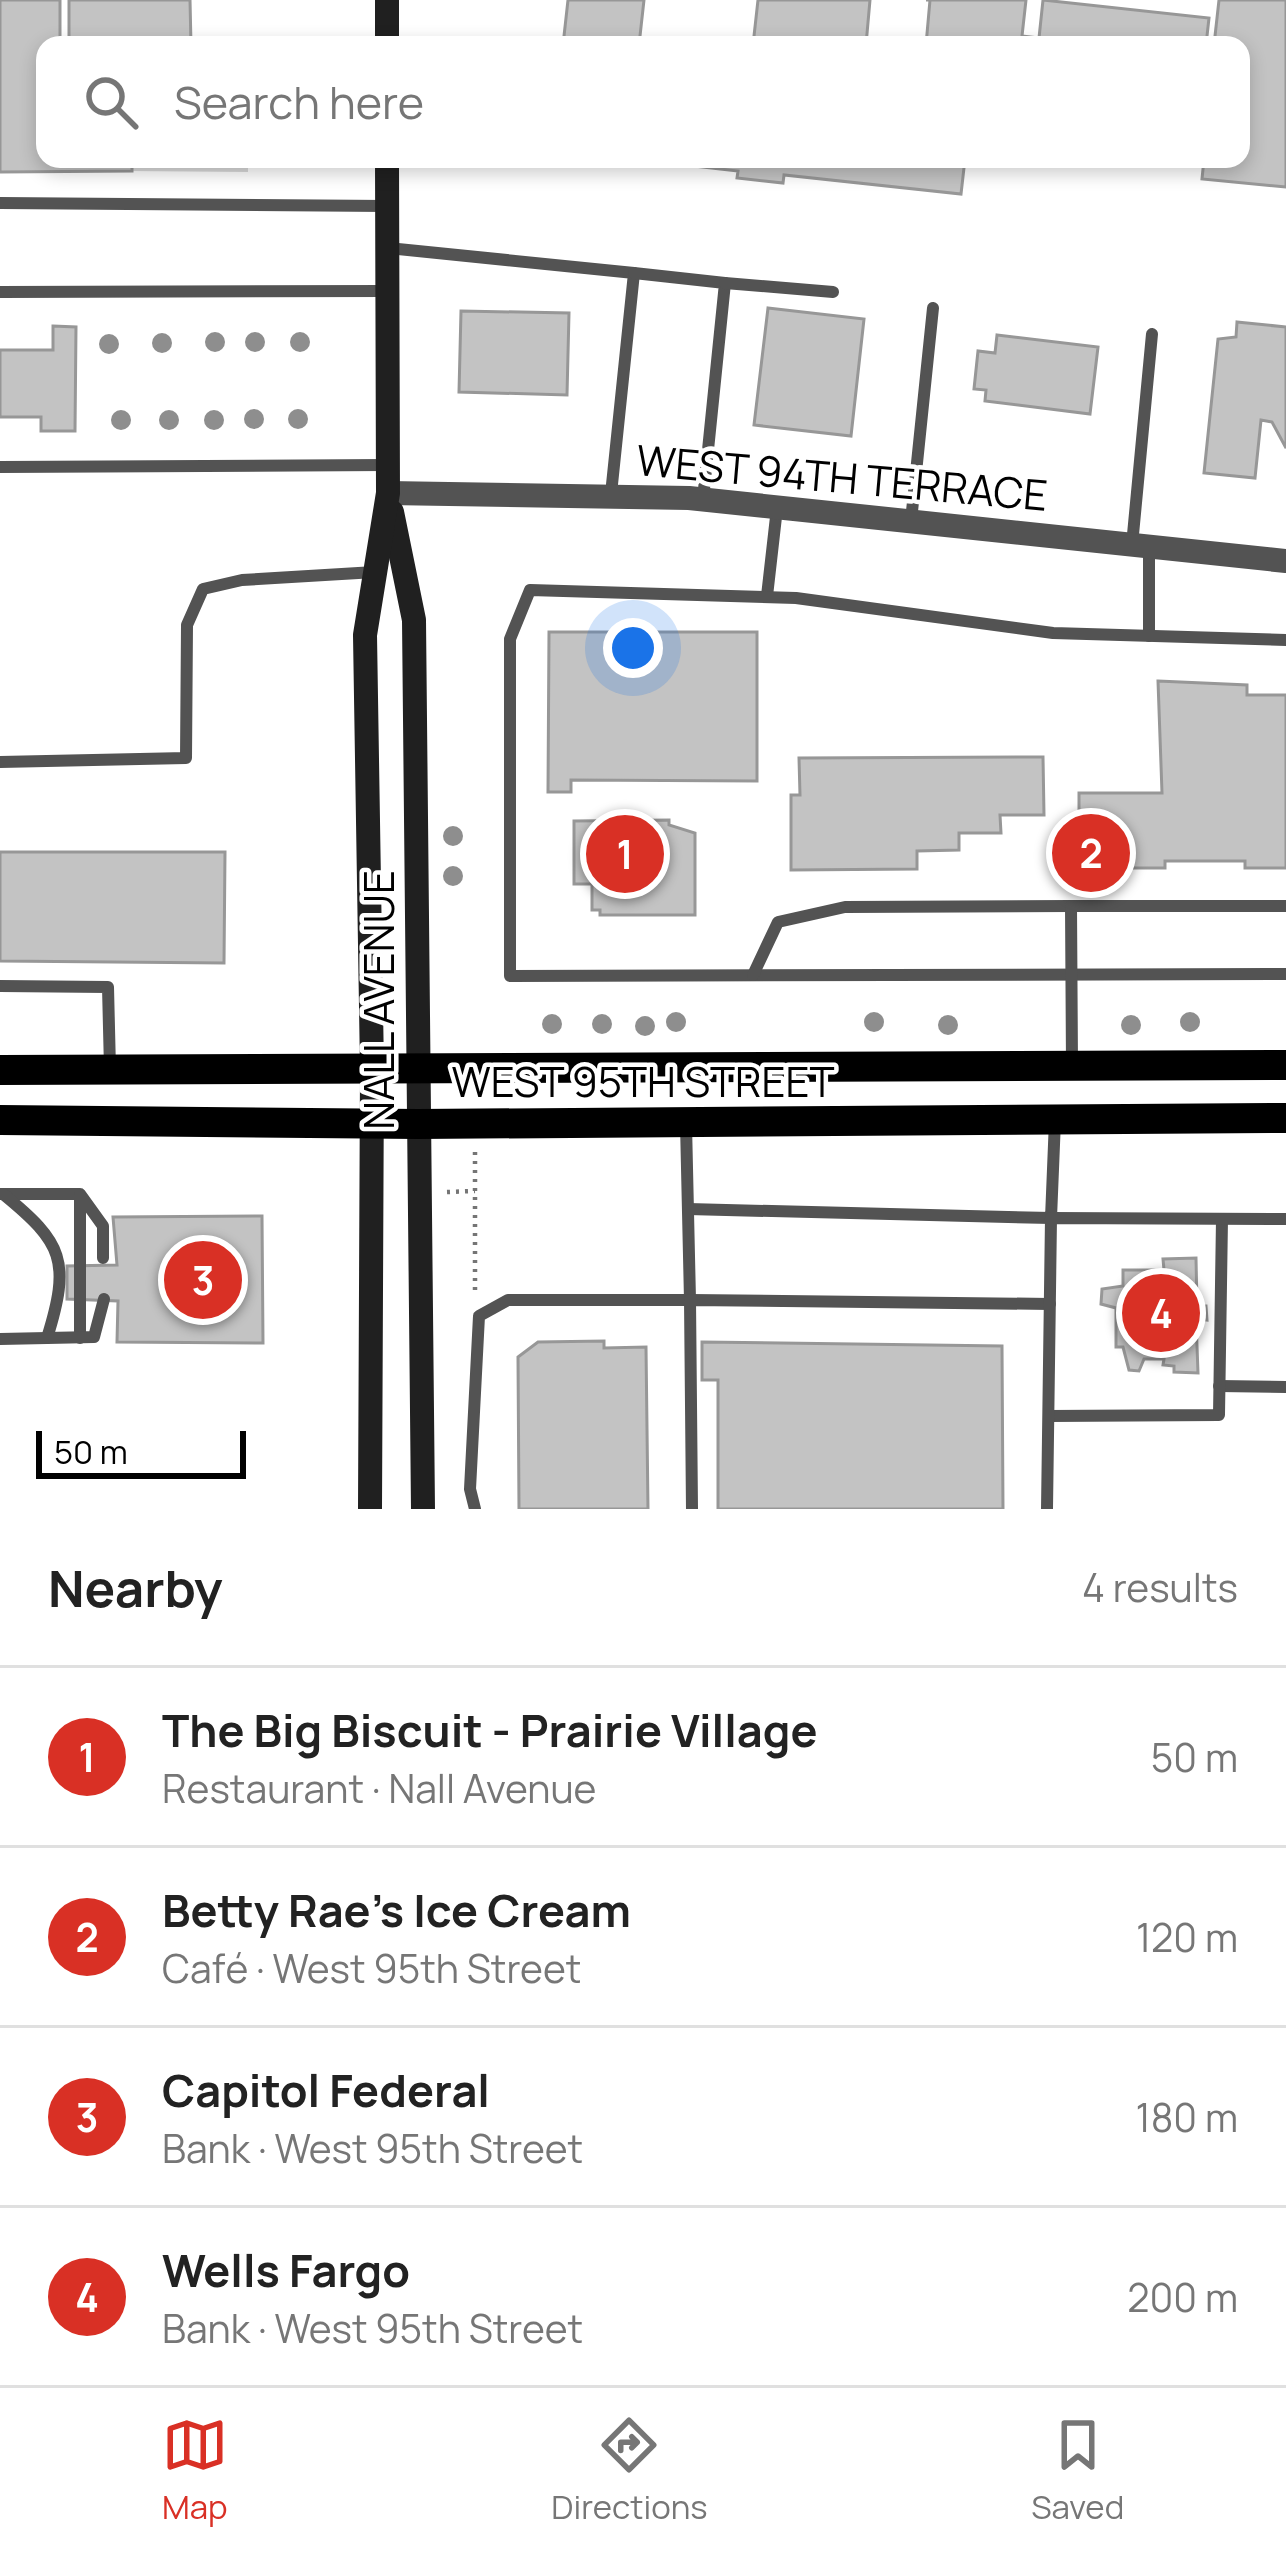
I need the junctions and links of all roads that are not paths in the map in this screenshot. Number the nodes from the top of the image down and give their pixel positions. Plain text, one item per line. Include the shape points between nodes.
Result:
1 (387, 0) edge
2 (387, 36) edge
3 (387, 168) edge
4 (0, 203) edge
5 (387, 206) junction
6 (388, 248) junction
7 (634, 273) junction
8 (725, 283) junction
9 (387, 291) junction
10 (0, 292) edge
11 (833, 292) dead end
12 (933, 308) dead end
13 (1152, 334) dead end
14 (388, 465) junction
15 (0, 467) edge
16 (388, 493) junction
17 (610, 494) junction
18 (703, 499) junction
19 (777, 507) junction
20 (910, 521) junction
21 (1141, 546) junction
22 (1286, 561) edge
23 (376, 572) junction
24 (767, 596) junction
25 (1149, 636) junction
26 (1286, 640) edge
27 (0, 762) edge
28 (1071, 906) junction
29 (1286, 906) edge
30 (1072, 974) junction
31 (1286, 974) edge
32 (753, 975) junction
33 (0, 986) edge
34 (1286, 1065) edge
35 (1072, 1066) junction
36 (372, 1069) junction
37 (418, 1069) junction
38 (0, 1070) edge
39 (110, 1070) junction
40 (1286, 1118) edge
41 (0, 1120) edge
42 (1055, 1120) junction
43 (686, 1122) junction
44 (372, 1124) junction
45 (418, 1124) junction
46 (2, 1194) edge
47 (80, 1194) junction
48 (688, 1209) junction
49 (1051, 1218) junction
50 (1222, 1219) junction
51 (1286, 1219) edge
52 (103, 1258) dead end
53 (104, 1299) dead end
54 (690, 1300) junction
55 (1050, 1304) junction
56 (47, 1338) junction
57 (80, 1338) junction
58 (0, 1339) edge
59 (1220, 1386) junction
60 (1286, 1387) edge
61 (1048, 1416) junction
62 (370, 1509) edge
63 (423, 1509) edge
64 (475, 1509) edge
65 (692, 1509) edge
66 (1047, 1509) edge

1 - 2 main road
3 - 5 main road, NALL AVENUE
4 - 5 lane
5 - 6 main road, NALL AVENUE
6 - 7 lane
6 - 9 main road, NALL AVENUE
7 - 8 lane
7 - 17 lane
8 - 11 lane
8 - 18 lane
9 - 10 lane
9 - 14 main road, NALL AVENUE
12 - 20 lane
13 - 21 lane
14 - 15 lane
14 - 16 main road, NALL AVENUE
16 - 17 street, WEST 94TH TERRACE
16 - 23 main road, NALL AVENUE
16 - 37 main road, NALL AVENUE via 414,620
17 - 18 street, WEST 94TH TERRACE
18 - 19 street, WEST 94TH TERRACE
19 - 20 street, WEST 94TH TERRACE
19 - 24 lane
20 - 21 street, WEST 94TH TERRACE
21 - 22 street, WEST 94TH TERRACE
21 - 25 lane
23 - 27 lane via 203,589 187,625 186,758
23 - 36 main road, NALL AVENUE via 365,635
24 - 25 lane via 1053,633
24 - 32 lane via 530,590 510,639 510,976
25 - 26 lane
28 - 29 lane
28 - 30 lane
28 - 32 lane via 845,907 778,922
30 - 31 lane
30 - 32 lane
30 - 35 lane
33 - 39 lane via 108,986
34 - 35 main road, WEST 95TH STREET
35 - 37 main road, WEST 95TH STREET
36 - 37 main road, WEST 95TH STREET
36 - 39 main road, WEST 95TH STREET
36 - 44 main road, NALL AVENUE
37 - 45 main road, NALL AVENUE
38 - 39 main road, WEST 95TH STREET
40 - 42 main road, WEST 95TH STREET
41 - 44 main road, WEST 95TH STREET
42 - 43 main road, WEST 95TH STREET
42 - 49 lane
43 - 45 main road, WEST 95TH STREET
43 - 48 lane
44 - 45 main road, WEST 95TH STREET
44 - 62 main road, NALL AVENUE
45 - 63 main road, NALL AVENUE
46 - 47 lane
46 - 56 lane via 57,1246 57,1304
47 - 52 lane via 103,1226
47 - 57 lane
48 - 49 lane
48 - 54 lane
49 - 50 lane
49 - 55 lane
50 - 51 lane
50 - 59 lane
53 - 57 lane via 94,1336
54 - 55 lane
54 - 64 lane via 508,1300 478,1316
54 - 65 lane
55 - 61 lane
56 - 57 lane
56 - 58 lane
59 - 60 lane
59 - 61 lane via 1219,1415
61 - 66 lane

